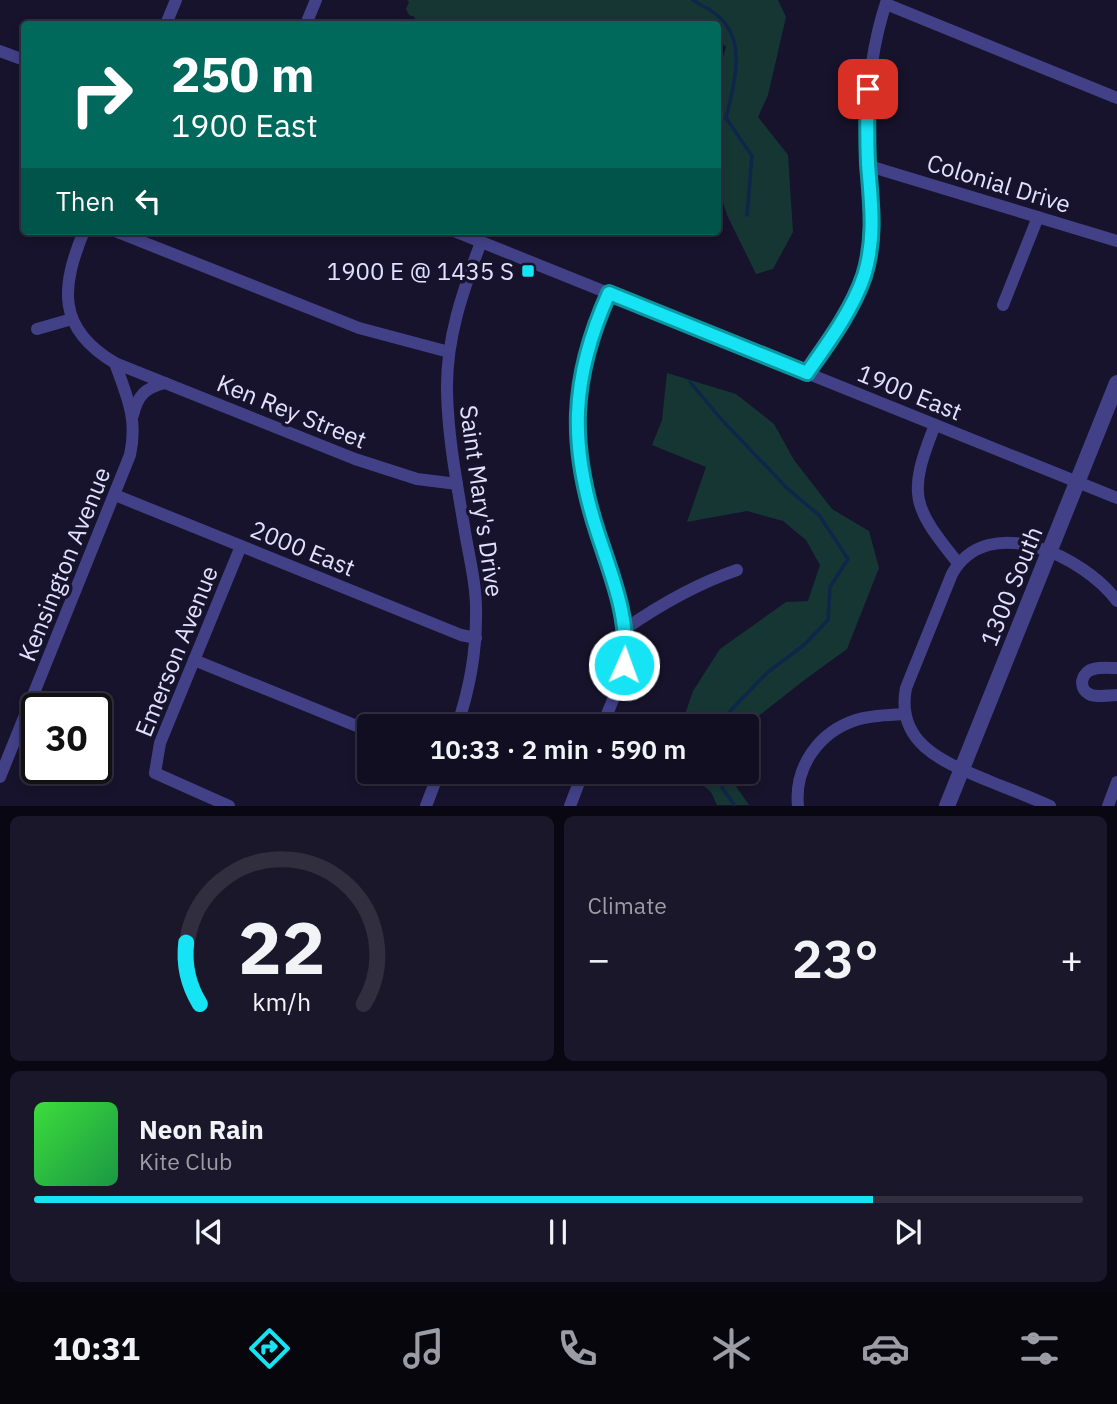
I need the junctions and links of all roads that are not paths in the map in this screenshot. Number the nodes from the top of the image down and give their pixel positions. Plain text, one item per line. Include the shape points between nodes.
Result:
1 (176, 0) edge
2 (316, 0) edge
3 (886, 2) edge
4 (167, 21) edge
5 (307, 21) edge
6 (0, 51) edge
7 (21, 59) edge
8 (1117, 97) edge
9 (869, 166) junction
10 (1038, 217) junction
11 (82, 235) edge
12 (125, 235) edge
13 (464, 235) edge
14 (1117, 241) edge
15 (481, 242) junction
16 (609, 293) junction
17 (1003, 305) dead end
18 (72, 319) junction
19 (37, 329) dead end
20 (449, 352) junction
21 (115, 363) junction
22 (807, 373) junction
23 (165, 383) junction
24 (1117, 383) edge
25 (133, 415) junction
26 (935, 425) junction
27 (1077, 482) junction
28 (457, 484) junction
29 (115, 495) junction
30 (1117, 498) edge
31 (241, 546) junction
32 (1049, 552) junction
33 (958, 564) junction
34 (737, 570) dead end
35 (1117, 601) edge
36 (625, 629) junction
37 (475, 638) junction
38 (194, 660) junction
39 (1117, 668) edge
40 (1117, 695) edge
41 (461, 714) edge
42 (606, 714) edge
43 (905, 714) junction
44 (357, 726) edge
45 (961, 769) junction
46 (0, 777) edge
47 (1117, 782) edge
48 (434, 784) edge
49 (578, 784) edge
50 (229, 806) edge
51 (426, 806) edge
52 (570, 806) edge
53 (798, 806) edge
54 (947, 806) edge
55 (1050, 806) edge
56 (1108, 806) edge

1 - 4 street
2 - 5 street
3 - 8 street
3 - 9 street via 868,89
6 - 7 street
9 - 10 street, Colonial Drive
9 - 22 street via 873,213 864,276 852,304
10 - 14 street, Colonial Drive
10 - 17 street
11 - 18 street via 70,265
12 - 20 street via 359,328
13 - 15 street, 1900 East
15 - 16 street, 1900 East
15 - 20 street, Saint Mary's Drive via 461,298
16 - 22 street, 1900 East
16 - 36 street via 583,370 577,439 584,490
18 - 19 street
18 - 21 street via 91,345
20 - 28 street, Saint Mary's Drive via 448,415
21 - 23 street, Ken Rey Street
21 - 25 street, Kensington Avenue
22 - 26 street, 1900 East
23 - 25 street via 143,392
23 - 28 street, Ken Rey Street via 385,470
24 - 27 street, 1300 South
25 - 29 street, Kensington Avenue via 130,455
26 - 27 street, 1900 East
26 - 33 street via 919,467 919,501 927,523
27 - 30 street, 1900 East
27 - 32 street, 1300 South
28 - 37 street, Saint Mary's Drive via 475,592
29 - 31 street, 2000 East
29 - 46 street, Kensington Avenue
31 - 37 street, 2000 East
31 - 38 street, Emerson Avenue
32 - 33 street via 1021,543 1001,543 982,548
32 - 35 street via 1093,575
32 - 45 street, 1300 South
33 - 43 street via 909,679
34 - 36 street via 678,595
36 - 42 street via 624,665
37 - 41 street, Saint Mary's Drive
38 - 44 street
38 - 50 street, Emerson Avenue via 160,743 155,773
39 - 40 street via 1091,669 1082,683 1092,695
43 - 45 street via 929,752
43 - 53 street via 844,724 825,737 801,772
45 - 54 street, 1300 South
45 - 55 street
47 - 56 street
48 - 51 street
49 - 52 street

